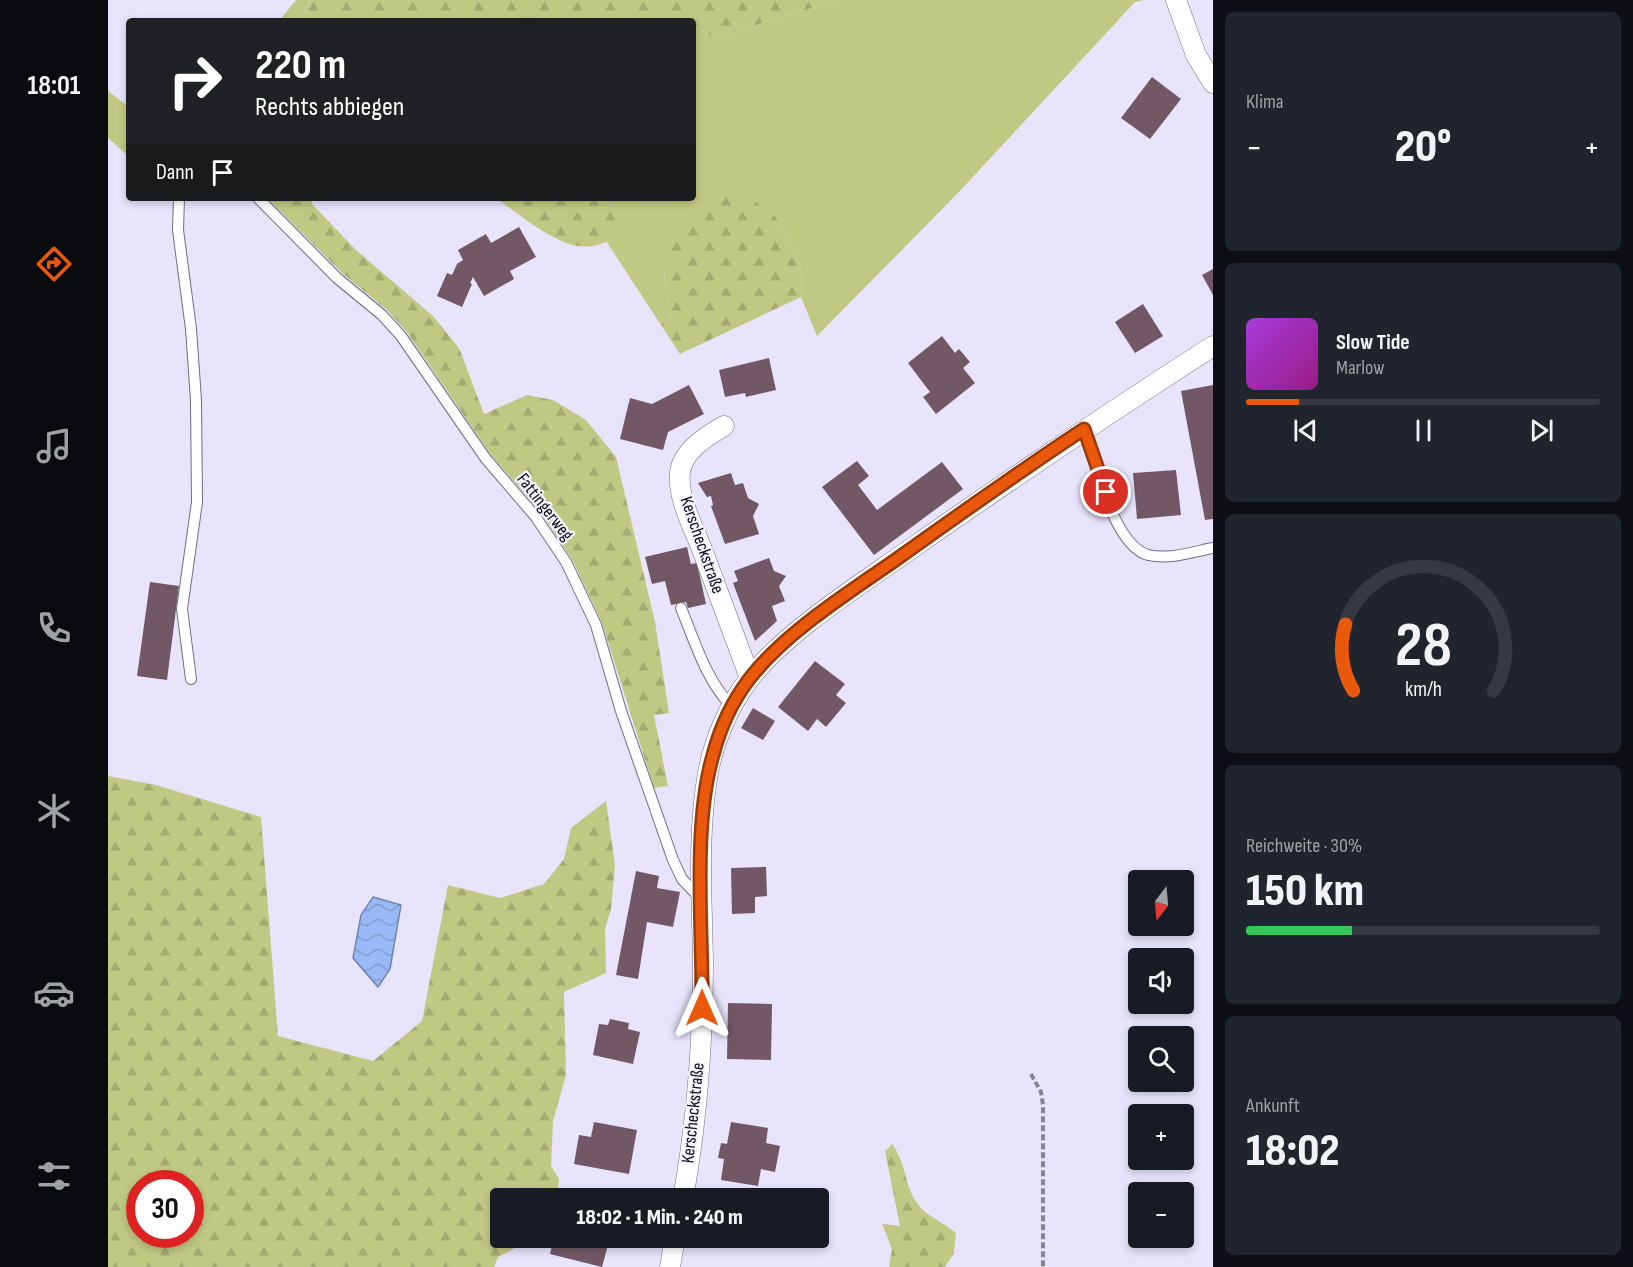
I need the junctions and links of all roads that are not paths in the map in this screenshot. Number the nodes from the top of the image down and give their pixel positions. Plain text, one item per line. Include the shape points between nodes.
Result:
1 (1176, 0) edge
2 (1213, 83) edge
3 (179, 201) edge
4 (261, 201) edge
5 (1213, 346) edge
6 (724, 426) dead end
7 (1084, 429) junction
8 (1213, 548) edge
9 (681, 608) dead end
10 (750, 678) junction
11 (191, 679) dead end
12 (732, 707) junction
13 (701, 899) junction
14 (684, 1188) edge
15 (673, 1248) edge
16 (670, 1267) edge

1 - 2 street via 1196,55
3 - 11 lane via 178,230 196,400 197,502 182,609
4 - 13 lane, Fattingerweg via 401,336 486,459 535,516 566,562 596,625 673,860 686,884
5 - 7 street, Kerscheckstraße
6 - 10 street, Kerscheckstraße via 692,450 680,472 686,505
7 - 8 lane via 1120,530 1135,548 1162,557
7 - 10 street, Kerscheckstraße via 844,596
9 - 12 lane via 702,662 719,694
10 - 12 street, Kerscheckstraße
12 - 13 street, Kerscheckstraße via 708,772
13 - 14 street, Kerscheckstraße via 702,1008
15 - 16 street

